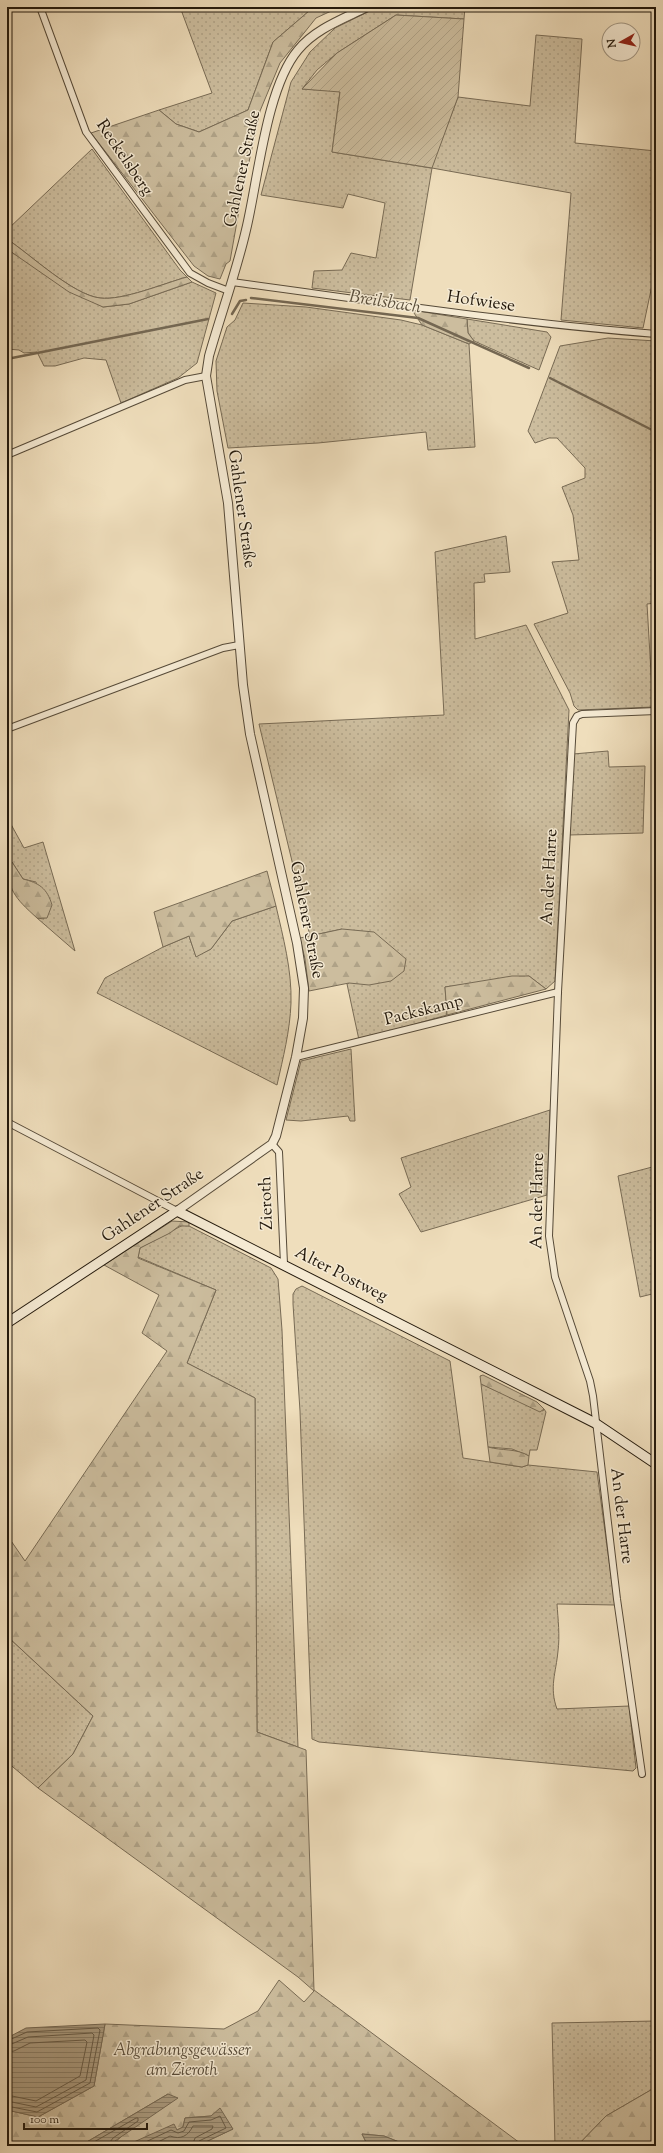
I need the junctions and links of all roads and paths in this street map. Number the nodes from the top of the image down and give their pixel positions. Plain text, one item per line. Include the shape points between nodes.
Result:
1 (40, 7) edge
2 (367, 7) edge
3 (232, 282) junction
4 (229, 291) junction
5 (656, 334) edge
6 (206, 376) junction
7 (7, 455) edge
8 (239, 646) junction
9 (656, 711) edge
10 (7, 729) edge
11 (558, 992) junction
12 (296, 1057) junction
13 (7, 1122) edge
14 (272, 1144) junction
15 (178, 1211) junction
16 (284, 1264) junction
17 (7, 1323) edge
18 (595, 1423) junction
19 (656, 1464) edge
20 (642, 1774) dead end

1 - 4 street, Reckelsberg via 86,132 190,273
2 - 3 street, Gahlener Straße via 312,35 297,51 284,71 271,109 246,231
3 - 4 street, Gahlener Straße
3 - 5 street, Hofwiese via 561,327
4 - 6 street, Gahlener Straße via 209,356
6 - 7 street via 186,380
6 - 8 street, Gahlener Straße via 228,503
8 - 10 street via 223,648
8 - 12 street, Gahlener Straße via 250,734 297,943 302,980 303,1018
9 - 11 street, An der Harre via 582,714 577,716 573,723
11 - 12 street, Packskamp
11 - 18 street, An der Harre via 549,1236 555,1277 590,1381
12 - 14 street, Gahlener Straße
13 - 15 street, Alter Postweg
14 - 15 street, Gahlener Straße
14 - 16 street, Zieroth via 279,1152
15 - 16 main road, Alter Postweg
15 - 17 main road, Gahlener Straße
16 - 18 main road, Alter Postweg
18 - 19 main road, Alter Postweg
18 - 20 street, An der Harre

